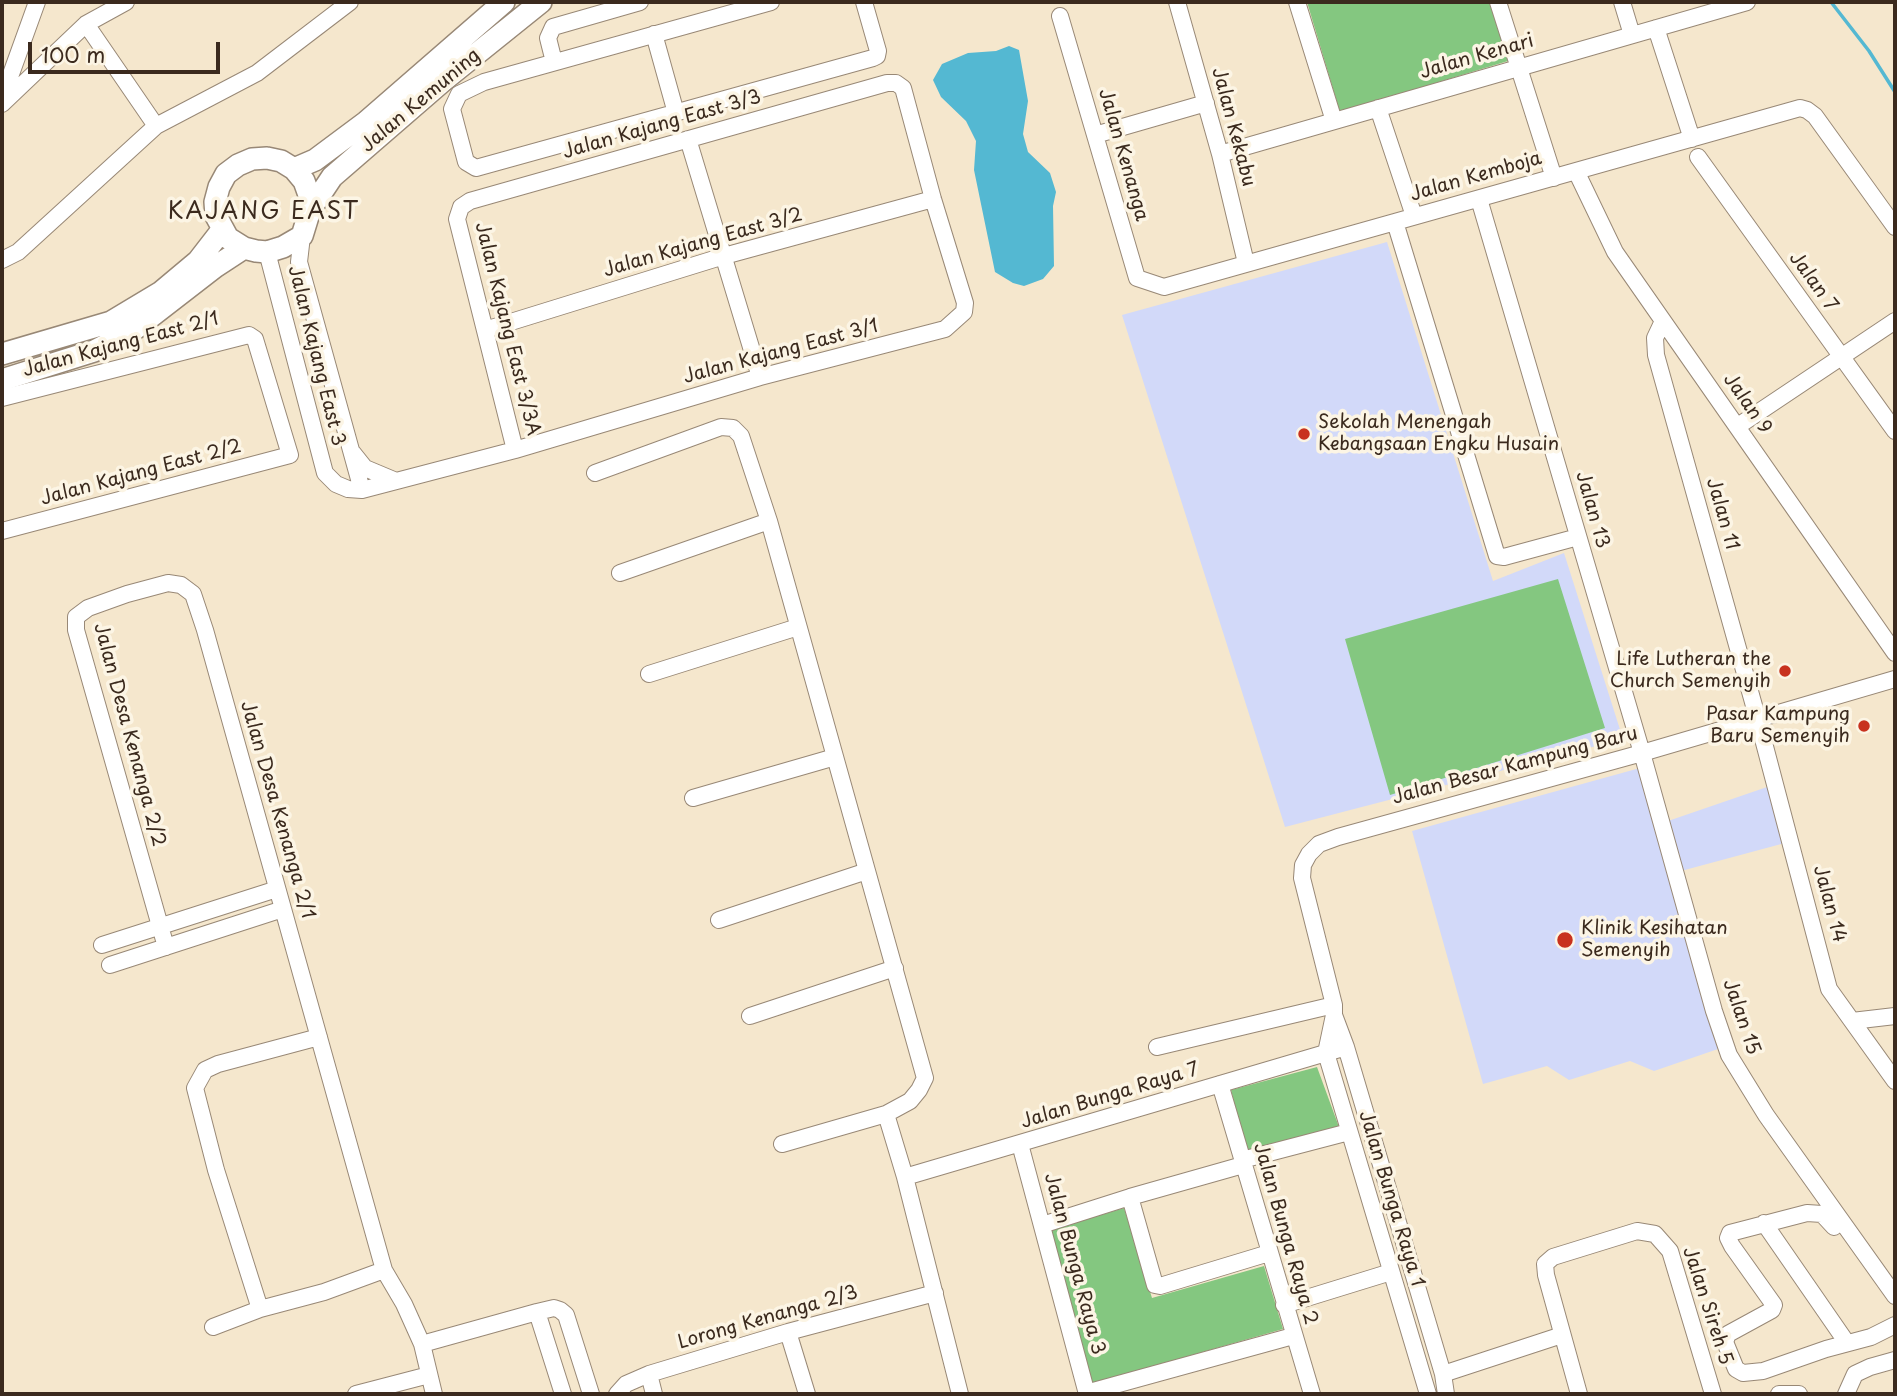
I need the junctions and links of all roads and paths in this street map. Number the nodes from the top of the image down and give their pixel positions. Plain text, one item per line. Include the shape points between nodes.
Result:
1 (37, 2) edge
2 (126, 2) edge
3 (322, 2) edge
4 (350, 2) edge
5 (504, 2) edge
6 (541, 2) edge
7 (640, 2) edge
8 (771, 2) edge
9 (864, 2) edge
10 (1177, 2) edge
11 (1297, 2) edge
12 (1498, 2) edge
13 (1622, 2) edge
14 (1746, 2) edge
15 (331, 16) junction
16 (1060, 16) dead end
17 (86, 24) junction
18 (1656, 28) junction
19 (654, 34) junction
20 (1632, 35) junction
21 (554, 62) junction
22 (1519, 67) junction
23 (444, 80) junction
24 (484, 82) junction
25 (887, 83) joint
26 (2, 101) edge
27 (1206, 103) junction
28 (1378, 108) junction
29 (676, 113) junction
30 (1334, 121) junction
31 (156, 126) junction
32 (1095, 135) junction
33 (688, 139) junction
34 (1692, 139) junction
35 (1220, 153) junction
36 (1698, 158) dead end
37 (294, 169) junction
38 (1576, 172) junction
39 (1554, 177) junction
40 (1479, 198) junction
41 (933, 200) junction
42 (310, 210) junction
43 (1414, 216) junction
44 (457, 219) joint
45 (1395, 222) junction
46 (1895, 227) edge
47 (222, 230) junction
48 (302, 236) junction
49 (244, 248) junction
50 (267, 252) junction
51 (724, 256) junction
52 (2, 260) edge
53 (1246, 263) junction
54 (1164, 287) joint
55 (1663, 321) junction
56 (1895, 321) edge
57 (485, 330) junction
58 (2, 354) edge
59 (1842, 357) junction
60 (760, 377) junction
61 (2, 380) edge
62 (2, 398) edge
63 (1738, 426) junction
64 (1895, 431) edge
65 (515, 450) junction
66 (351, 451) junction
67 (290, 455) joint
68 (595, 473) dead end
69 (397, 481) junction
70 (362, 490) junction
71 (769, 521) junction
72 (2, 531) edge
73 (1578, 537) junction
74 (620, 573) dead end
75 (193, 594) joint
76 (798, 627) junction
77 (1895, 653) edge
78 (649, 674) dead end
79 (1895, 679) edge
80 (1758, 720) junction
81 (1642, 753) junction
82 (835, 757) junction
83 (693, 798) dead end
84 (867, 871) junction
85 (277, 889) junction
86 (284, 909) junction
87 (719, 920) dead end
88 (161, 927) junction
89 (102, 945) dead end
90 (166, 947) junction
91 (110, 965) dead end
92 (895, 968) junction
93 (1334, 1010) junction
94 (750, 1016) dead end
95 (1895, 1016) edge
96 (1852, 1021) junction
97 (319, 1037) junction
98 (1157, 1047) dead end
99 (1346, 1048) junction
100 (1326, 1053) junction
101 (1895, 1081) edge
102 (1220, 1084) junction
103 (886, 1114) junction
104 (1349, 1132) junction
105 (782, 1144) dead end
106 (1020, 1144) junction
107 (1243, 1163) junction
108 (905, 1177) junction
109 (1130, 1197) junction
110 (1841, 1222) junction
111 (1764, 1223) junction
112 (1042, 1224) junction
113 (1269, 1253) junction
114 (384, 1270) junction
115 (1391, 1272) junction
116 (935, 1293) junction
117 (1895, 1296) edge
118 (1284, 1305) junction
119 (260, 1309) junction
120 (537, 1312) junction
121 (1895, 1325) edge
122 (213, 1327) dead end
123 (788, 1332) junction
124 (1562, 1335) junction
125 (1293, 1336) junction
126 (1847, 1343) junction
127 (422, 1344) junction
128 (1895, 1360) edge
129 (649, 1374) junction
130 (1443, 1374) junction
131 (429, 1375) junction
132 (1113, 1390) edge
133 (356, 1394) edge
134 (434, 1394) edge
135 (563, 1394) edge
136 (591, 1394) edge
137 (617, 1394) edge
138 (654, 1394) edge
139 (807, 1394) edge
140 (960, 1394) edge
141 (1087, 1394) edge
142 (1312, 1394) edge
143 (1429, 1394) edge
144 (1446, 1394) edge
145 (1579, 1394) edge
146 (1713, 1394) edge
147 (1780, 1394) edge
148 (1798, 1394) edge
149 (1846, 1394) edge

1 - 26 street
2 - 17 street
3 - 15 street
4 - 15 street
5 - 37 street, Jalan Kemuning via 366,122
6 - 23 street, Jalan Kemuning
7 - 21 street via 553,27 548,38
8 - 19 street
9 - 29 street via 877,56
10 - 27 street, Jalan Kekabu
11 - 30 street
12 - 22 street
13 - 20 street
14 - 18 street, Jalan Kenari
15 - 31 street via 257,73
16 - 32 street, Jalan Kenanga
17 - 26 street
17 - 31 street
18 - 20 street, Jalan Kenari
18 - 34 street
19 - 21 street
19 - 29 street
20 - 22 street, Jalan Kenari
21 - 24 street
22 - 28 street, Jalan Kenari
22 - 39 street
23 - 24 street
23 - 42 street, Jalan Kemuning via 332,177
24 - 29 street via 459,94 452,109 467,162 476,168
25 - 33 street, Jalan Kajang East 3/3
25 - 41 street, Jalan Kajang East 3/1 via 904,88
27 - 32 street
27 - 35 street, Jalan Kekabu
28 - 30 street, Jalan Kenari
28 - 43 street
30 - 35 street, Jalan Kenari
31 - 52 street via 18,252
32 - 54 street, Jalan Kenanga via 1137,278
33 - 44 street, Jalan Kajang East 3/3 via 470,201 461,207
33 - 51 street
34 - 38 street, Jalan Kemboja
34 - 46 street, Jalan Kemboja via 1800,108 1807,110
35 - 53 street, Jalan Kekabu
36 - 59 street, Jalan 7
37 - 42 street via 304,181
37 - 47 street via 281,161 252,159 226,174 215,202
38 - 39 street, Jalan Kemboja
38 - 55 street, Jalan 9 via 1615,253
39 - 40 street, Jalan Kemboja
40 - 43 street, Jalan Kemboja
40 - 73 street, Jalan 13
41 - 51 street, Jalan Kajang East 3/2
41 - 60 street, Jalan Kajang East 3/1 via 964,312 945,329
42 - 48 street
43 - 45 street, Jalan Kemboja
44 - 57 street, Jalan Kajang East 3/3A
45 - 53 street, Jalan Kemboja
45 - 73 street via 1497,556
47 - 49 street
47 - 58 street via 198,261 162,292 111,323
48 - 50 street
48 - 66 street, Jalan Kajang East 3 via 299,262
49 - 50 street
49 - 61 street via 131,331 94,351
50 - 70 street, Jalan Kajang East 3 via 325,472 336,484
51 - 57 street, Jalan Kajang East 3/2
51 - 60 street
53 - 54 street, Jalan Kemboja
55 - 63 street, Jalan 9
55 - 80 street, Jalan 11 via 1655,338 1656,355
56 - 59 street
57 - 65 street, Jalan Kajang East 3/3A
59 - 63 street
59 - 64 street, Jalan 7
60 - 65 street, Jalan Kajang East 3/1
62 - 67 street, Jalan Kajang East 2/1 via 249,335
63 - 77 street, Jalan 9
65 - 69 street, Jalan Kajang East 3/1
66 - 69 street, Jalan Kajang East 3 via 365,467
66 - 70 street, Jalan Kajang East 3
67 - 72 street, Jalan Kajang East 2/2
68 - 71 street via 721,427 733,428 741,436
69 - 70 street, Jalan Kajang East 3/1
71 - 74 street
71 - 76 street
73 - 81 street, Jalan 13
75 - 85 street, Jalan Desa Kenanga 2/1
75 - 88 street, Jalan Desa Kenanga 2/2 via 168,583 88,608 76,617 76,631
76 - 78 street
76 - 82 street
79 - 80 street, Jalan Besar Kampung Baru
80 - 81 street, Jalan Besar Kampung Baru
80 - 96 street, Jalan 14 via 1829,989
81 - 93 street, Jalan Besar Kampung Baru via 1319,844 1303,865 1302,878
81 - 110 street, Jalan 15 via 1729,1055
82 - 83 street
82 - 84 street
84 - 87 street
84 - 92 street
85 - 86 street, Jalan Desa Kenanga 2/1
85 - 88 street
86 - 90 street
86 - 97 street, Jalan Desa Kenanga 2/1
88 - 89 street
88 - 90 street, Jalan Desa Kenanga 2/2
90 - 91 street
92 - 94 street
92 - 103 street via 925,1078 910,1101
93 - 98 street
93 - 99 street, Jalan Besar Kampung Baru
93 - 100 street, Jalan Bunga Raya 1
95 - 96 street
96 - 101 street, Jalan 14
97 - 114 street, Jalan Desa Kenanga 2/1
97 - 119 street via 218,1064 205,1070 195,1088
99 - 100 street, Jalan Bunga Raya 7
99 - 130 street, Jalan Besar Kampung Baru
100 - 102 street, Jalan Bunga Raya 7
100 - 104 street, Jalan Bunga Raya 1
102 - 106 street, Jalan Bunga Raya 7
102 - 107 street, Jalan Bunga Raya 2
103 - 105 street
103 - 108 street
104 - 107 street
104 - 115 street, Jalan Bunga Raya 1
106 - 108 street, Jalan Bunga Raya 7
106 - 112 street, Jalan Bunga Raya 3
107 - 109 street
107 - 113 street, Jalan Bunga Raya 2
108 - 116 street
109 - 112 street
109 - 113 street via 1155,1285
110 - 111 street via 1832,1228 1822,1214 1807,1213
110 - 117 street, Jalan 15
111 - 126 street
111 - 126 street via 1730,1233 1728,1238 1774,1305 1728,1334 1726,1342 1736,1369 1763,1371
112 - 141 street, Jalan Bunga Raya 3
113 - 118 street, Jalan Bunga Raya 2
114 - 119 street
114 - 127 street, Jalan Desa Kenanga 2/1
115 - 118 street
115 - 143 street, Jalan Bunga Raya 1
116 - 123 street, Lorong Kenanga 2/3
116 - 140 street
118 - 125 street, Jalan Bunga Raya 2
119 - 122 street
120 - 127 street
120 - 135 street
120 - 136 street via 554,1308 566,1315
121 - 126 street
123 - 129 street, Lorong Kenanga 2/3
123 - 139 street
124 - 130 street
124 - 145 street
124 - 146 street, Jalan Sireh 5 via 1545,1264 1553,1257 1637,1231 1655,1234 1670,1251
125 - 132 street
125 - 142 street, Jalan Bunga Raya 2
127 - 131 street, Jalan Desa Kenanga 2/1
128 - 149 street via 1855,1374
129 - 137 street, Lorong Kenanga 2/3 via 626,1384
129 - 138 street
130 - 144 street, Jalan Besar Kampung Baru
131 - 133 street
131 - 134 street, Jalan Desa Kenanga 2/1
132 - 141 street
147 - 148 street

